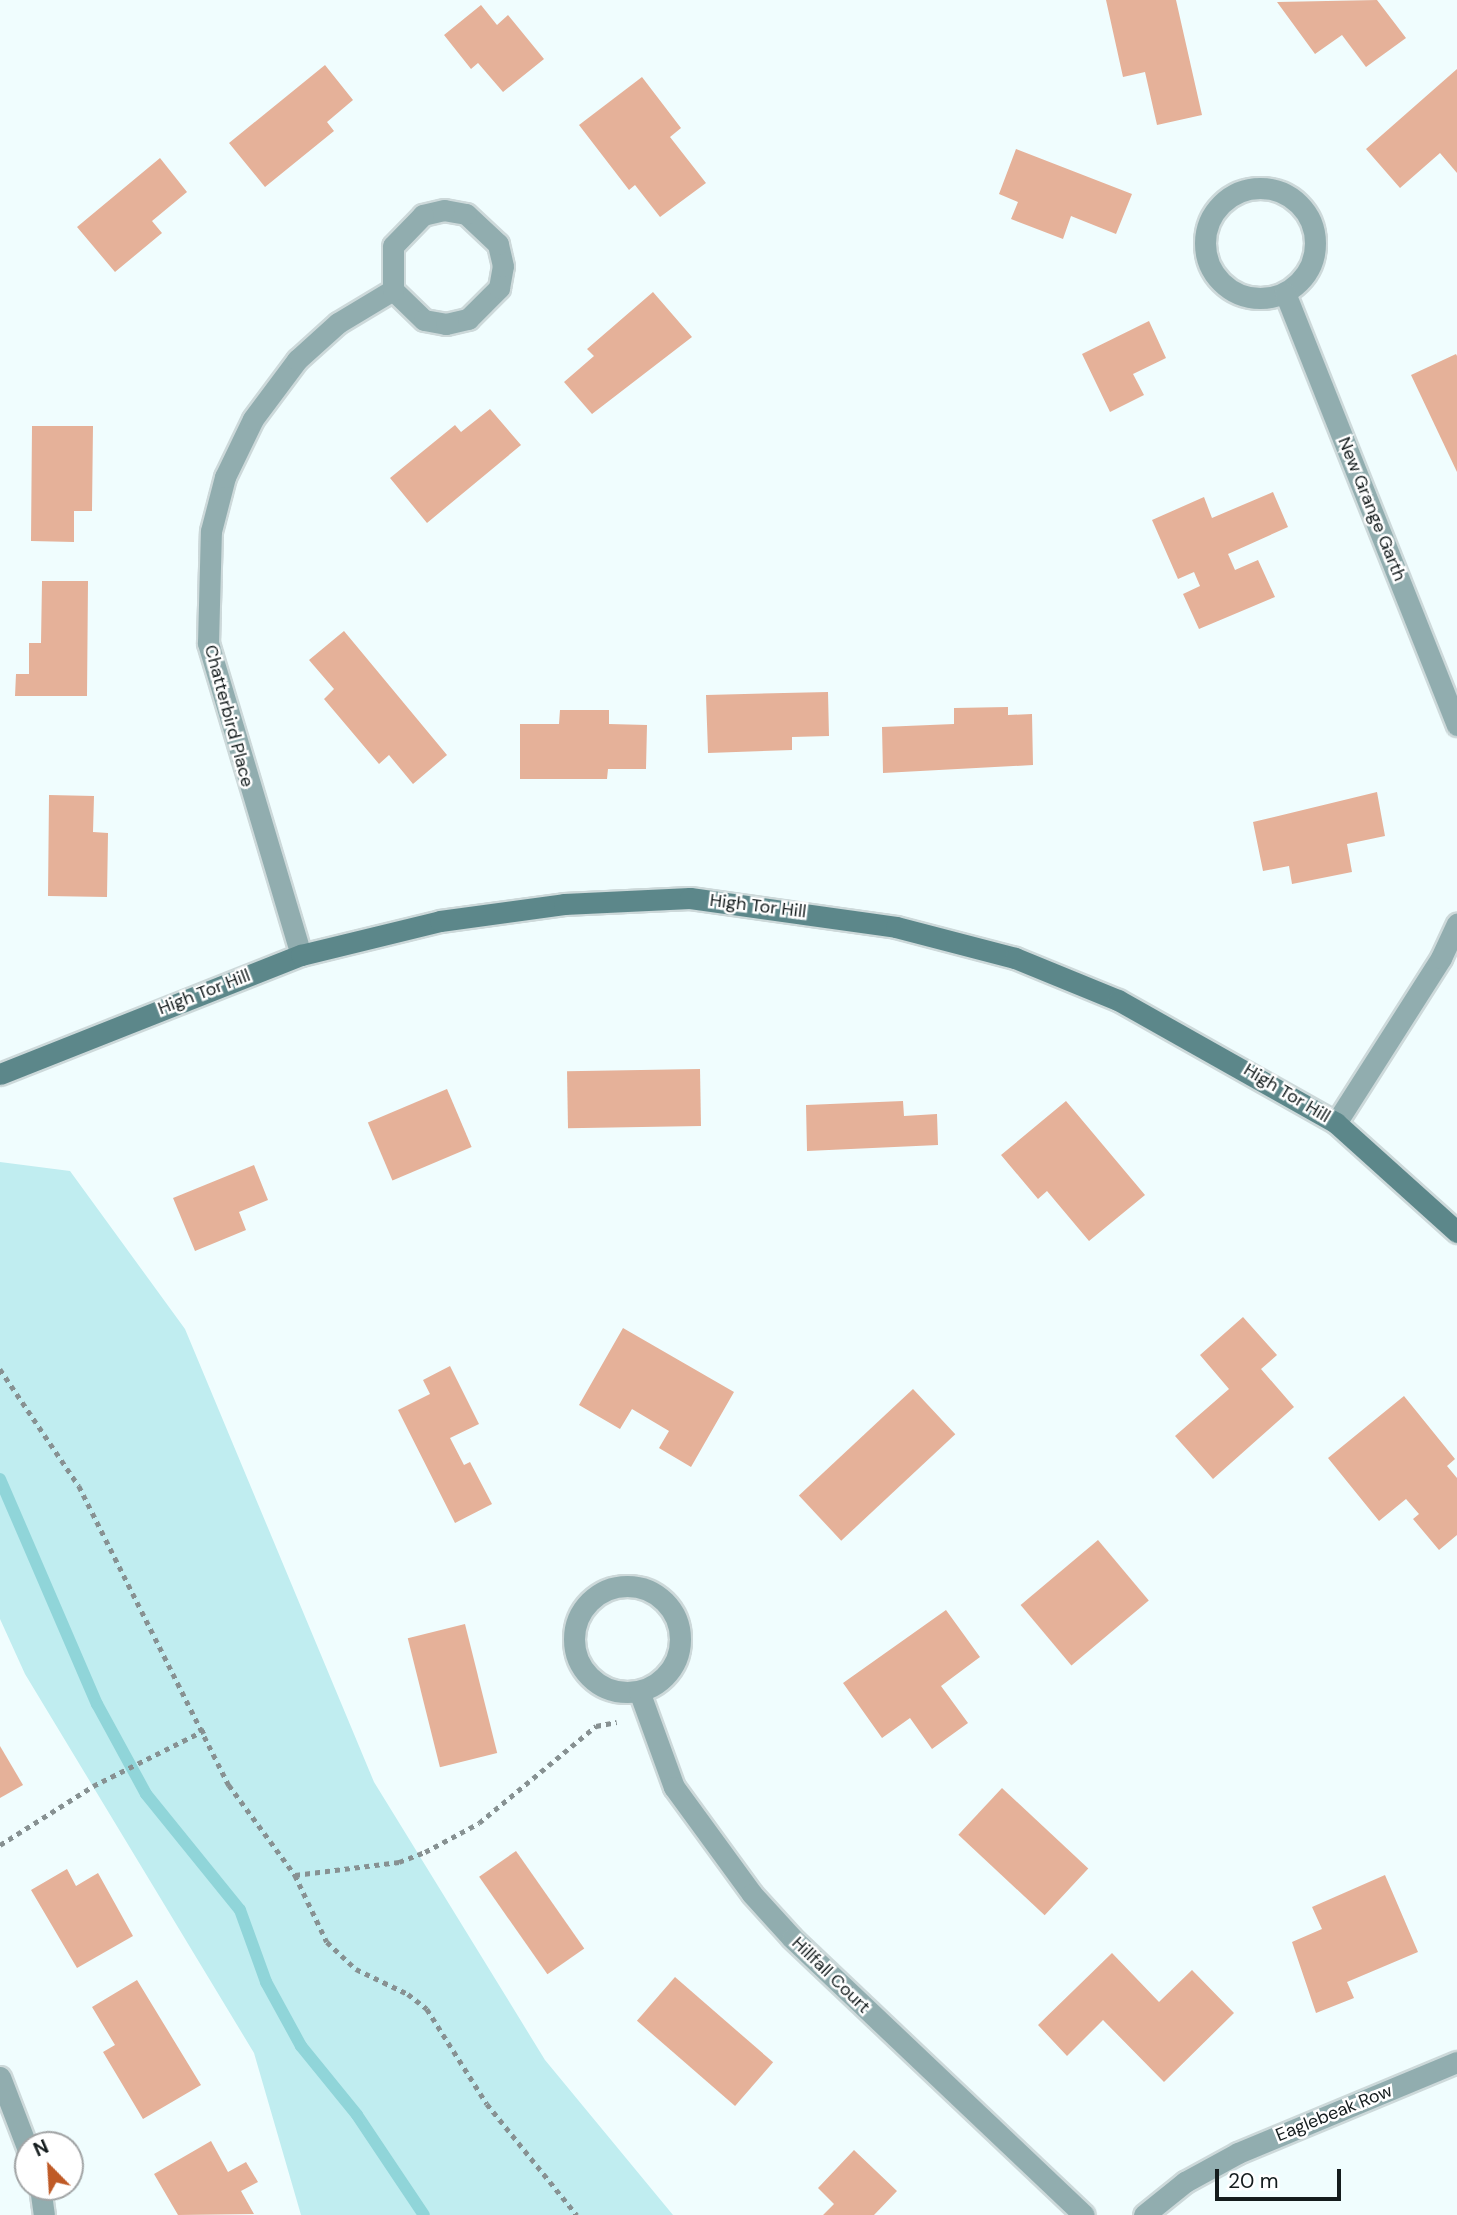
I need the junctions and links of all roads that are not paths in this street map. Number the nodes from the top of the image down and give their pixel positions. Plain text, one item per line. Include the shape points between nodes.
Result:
1 (393, 290) junction
2 (1285, 293) junction
3 (1457, 726) edge
4 (1457, 923) edge
5 (301, 954) junction
6 (0, 1074) edge
7 (1336, 1123) junction
8 (1457, 1232) edge
9 (639, 1691) junction
10 (1457, 2062) edge
11 (0, 2077) edge
12 (21, 2131) edge
13 (1084, 2215) edge
14 (1144, 2215) edge

1 - 1 street via 424,320 446,324 468,319 499,288 503,266 498,244 466,214 444,210 423,215 393,246
1 - 5 street, Chatterbird Place via 338,323 297,360 253,419 225,477 211,531 208,643
2 - 2 street via 1307,274 1315,252 1313,226 1300,204 1285,193 1267,187 1241,190 1210,217 1206,256 1216,277 1234,293 1261,298
2 - 3 street, New Grange Garth
4 - 7 street via 1441,958
5 - 6 street, High Tor Hill
5 - 7 street, High Tor Hill via 440,921 564,904 690,898 801,910 896,927 1015,958 1118,1000
7 - 8 street, High Tor Hill
9 - 9 street via 614,1691 597,1684 575,1654 576,1622 585,1606 616,1587 634,1586 658,1596 679,1627 678,1654 670,1671
9 - 13 street, Hillfall Court via 674,1787 752,1894 792,1938
10 - 14 street, Eaglebeak Row via 1238,2152 1185,2182
11 - 12 street

